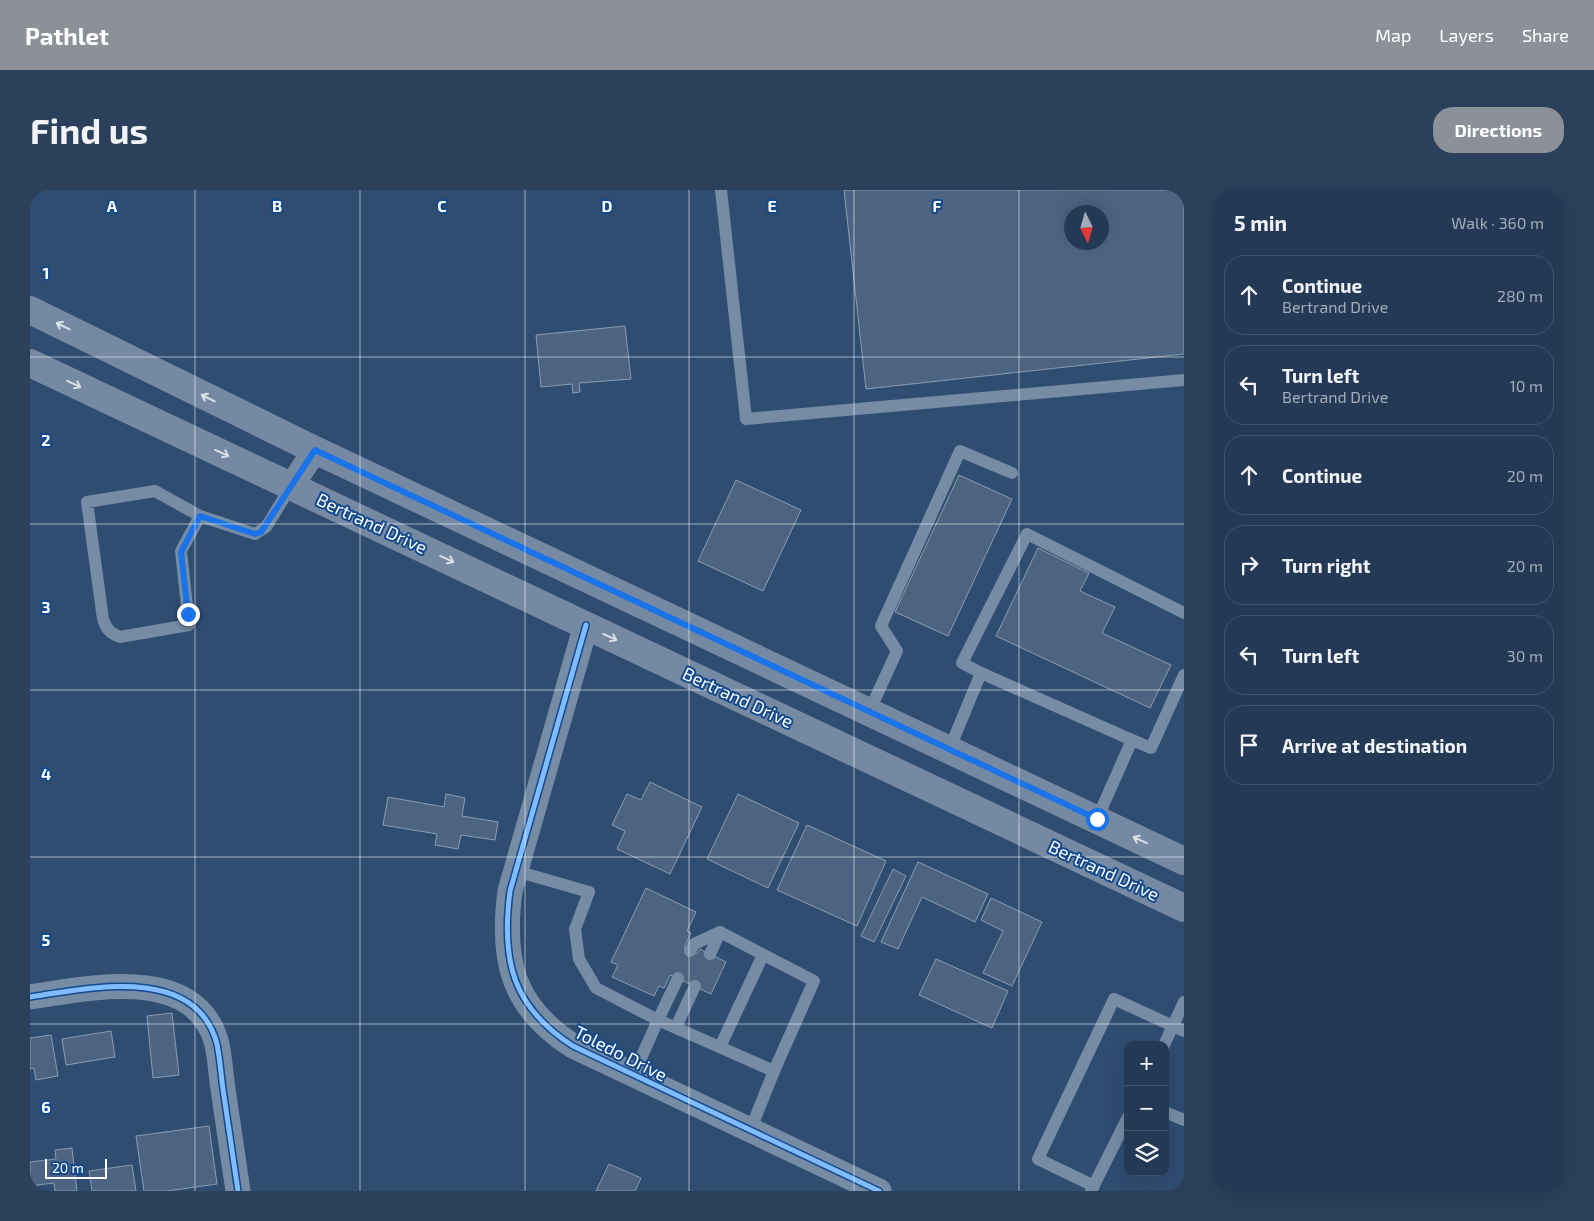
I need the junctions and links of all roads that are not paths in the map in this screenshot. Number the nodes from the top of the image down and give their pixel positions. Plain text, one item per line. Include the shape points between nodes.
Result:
1 (721, 190) edge
2 (30, 310) edge
3 (30, 363) edge
4 (1184, 380) edge
5 (315, 450) junction
6 (1012, 473) dead end
7 (292, 485) junction
8 (200, 516) junction
9 (1184, 613) edge
10 (586, 625) junction
11 (981, 673) junction
12 (1184, 675) edge
13 (869, 712) junction
14 (1132, 740) junction
15 (949, 750) junction
16 (1097, 819) junction
17 (1184, 861) edge
18 (516, 872) junction
19 (1184, 908) edge
20 (720, 932) junction
21 (690, 951) dead end
22 (710, 954) dead end
23 (763, 955) junction
24 (678, 978) dead end
25 (695, 986) dead end
26 (30, 997) edge
27 (1184, 1002) edge
28 (658, 1020) junction
29 (676, 1027) junction
30 (1179, 1028) edge
31 (1168, 1041) edge
32 (720, 1047) junction
33 (774, 1071) junction
34 (634, 1076) junction
35 (1169, 1114) edge
36 (1184, 1120) edge
37 (1124, 1125) edge
38 (750, 1131) junction
39 (1092, 1189) edge
40 (238, 1191) edge
41 (879, 1191) edge

1 - 4 lane via 746,419
5 -> 2 main road
3 -> 7 main road, Bertrand Drive
5 - 7 street
5 - 13 main road
6 - 13 lane via 960,451 881,626 897,651
7 - 8 lane via 266,527 255,534
7 -> 10 main road, Bertrand Drive
8 - 8 lane via 154,491 87,502 103,619 113,634 120,637 188,625 181,552
9 - 11 lane via 1028,534 962,663
10 - 18 street, Toledo Drive
10 -> 19 main road, Bertrand Drive
11 - 14 lane
11 - 15 lane
12 - 14 lane via 1151,748
13 - 15 main road
14 - 16 lane
15 - 16 main road
17 -> 16 main road
18 - 28 lane via 589,892 575,929 579,959 596,988
18 - 34 street, Toledo Drive via 510,891 507,945 523,998 551,1032
20 - 21 lane via 694,944
20 - 22 lane
20 - 23 lane
23 - 32 lane
23 - 33 lane via 814,981
24 - 28 lane
25 - 29 lane
26 - 40 street via 88,988 128,987 169,993 194,1007 205,1019 216,1043
27 - 30 lane
28 - 29 lane
28 - 34 lane
29 - 32 lane
30 - 31 lane
30 - 39 lane via 1114,999 1038,1159
32 - 33 lane
33 - 38 lane
34 - 38 street, Toledo Drive
35 - 36 lane
37 - 39 lane
38 - 41 street, Toledo Drive

